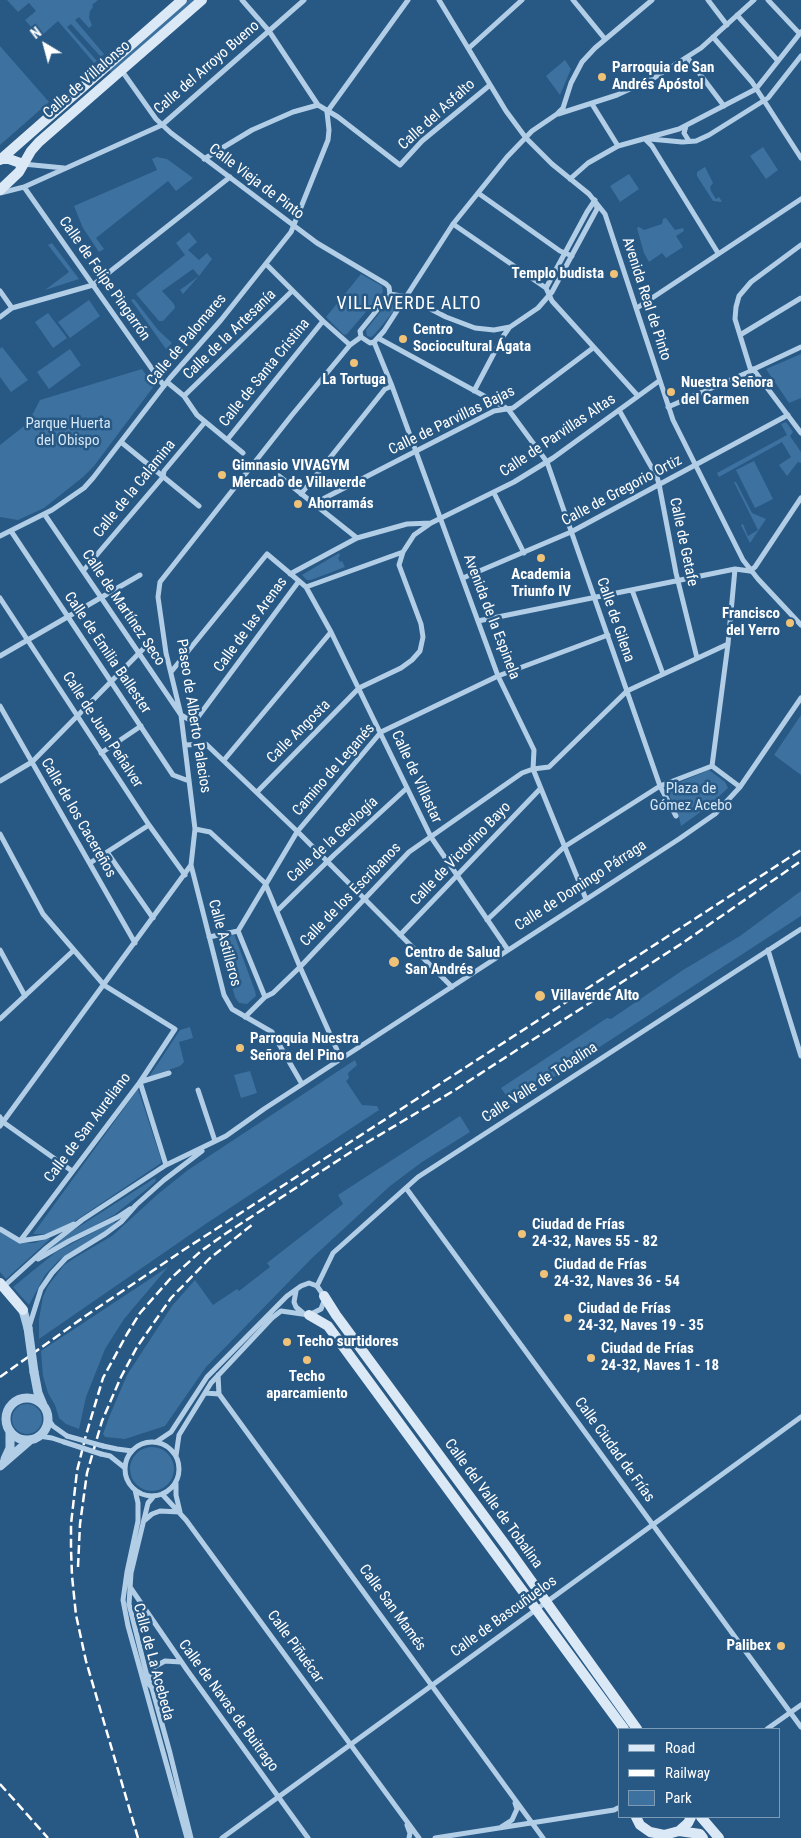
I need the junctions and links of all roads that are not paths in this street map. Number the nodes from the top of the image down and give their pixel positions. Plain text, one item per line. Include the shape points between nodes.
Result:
1 (182, 0) edge
2 (202, 0) edge
3 (242, 0) edge
4 (304, 0) edge
5 (408, 0) edge
6 (439, 0) edge
7 (522, 0) edge
8 (573, 0) edge
9 (652, 0) edge
10 (708, 0) edge
11 (743, 0) edge
12 (754, 0) edge
13 (768, 0) edge
14 (747, 6) junction
15 (737, 16) junction
16 (726, 25) junction
17 (269, 31) junction
18 (800, 33) edge
19 (713, 37) junction
20 (605, 39) junction
21 (469, 48) junction
22 (801, 56) edge
23 (687, 57) junction
24 (778, 61) junction
25 (121, 70) junction
26 (490, 85) junction
27 (756, 89) junction
28 (763, 102) junction
29 (592, 104) junction
30 (318, 105) junction
31 (724, 106) junction
32 (327, 112) junction
33 (557, 114) junction
34 (162, 125) junction
35 (686, 126) junction
36 (526, 138) junction
37 (646, 139) junction
38 (689, 141) junction
39 (618, 146) junction
40 (801, 158) edge
41 (1, 159) edge
42 (204, 159) junction
43 (23, 164) junction
44 (64, 168) junction
45 (230, 178) junction
46 (570, 179) junction
47 (24, 188) junction
48 (0, 191) edge
49 (478, 193) junction
50 (801, 199) edge
51 (595, 200) junction
52 (453, 224) junction
53 (294, 226) junction
54 (801, 245) edge
55 (718, 253) junction
56 (565, 254) junction
57 (572, 256) junction
58 (266, 264) junction
59 (93, 285) junction
60 (546, 288) junction
61 (0, 291) edge
62 (292, 292) junction
63 (390, 294) junction
64 (549, 296) junction
65 (407, 297) junction
66 (801, 298) edge
67 (12, 308) junction
68 (637, 308) junction
69 (0, 318) edge
70 (323, 321) junction
71 (510, 327) junction
72 (740, 334) junction
73 (361, 337) junction
74 (376, 340) junction
75 (350, 345) junction
76 (801, 347) edge
77 (593, 348) junction
78 (752, 370) junction
79 (659, 381) junction
80 (166, 384) junction
81 (392, 386) junction
82 (474, 391) junction
83 (184, 396) junction
84 (638, 396) junction
85 (668, 407) junction
86 (508, 410) junction
87 (619, 410) junction
88 (788, 415) junction
89 (205, 422) junction
90 (801, 434) edge
91 (227, 440) junction
92 (121, 442) junction
93 (416, 452) junction
94 (243, 453) dead end
95 (547, 462) junction
96 (696, 466) junction
97 (278, 476) dead end
98 (163, 477) junction
99 (659, 484) junction
100 (494, 493) junction
101 (301, 494) junction
102 (801, 498) edge
103 (315, 505) junction
104 (199, 506) dead end
105 (45, 515) junction
106 (440, 519) junction
107 (432, 523) junction
108 (11, 532) junction
109 (571, 532) junction
110 (0, 536) edge
111 (357, 538) junction
112 (403, 552) junction
113 (524, 554) junction
114 (735, 569) junction
115 (83, 571) junction
116 (750, 571) junction
117 (290, 574) junction
118 (140, 575) dead end
119 (463, 578) junction
120 (678, 580) junction
121 (299, 581) junction
122 (306, 587) junction
123 (632, 590) junction
124 (0, 598) edge
125 (594, 598) junction
126 (101, 599) junction
127 (68, 618) junction
128 (478, 621) junction
129 (801, 625) edge
130 (331, 632) junction
131 (608, 634) junction
132 (28, 640) junction
133 (152, 640) dead end
134 (728, 644) junction
135 (138, 653) junction
136 (0, 656) edge
137 (697, 658) junction
138 (172, 672) junction
139 (663, 674) junction
140 (498, 676) junction
141 (110, 681) junction
142 (359, 688) junction
143 (627, 691) junction
144 (801, 698) edge
145 (0, 706) edge
146 (181, 715) junction
147 (77, 716) junction
148 (141, 726) junction
149 (381, 732) junction
150 (185, 746) junction
151 (101, 753) junction
152 (224, 760) junction
153 (32, 762) junction
154 (712, 766) junction
155 (533, 769) junction
156 (0, 781) edge
157 (190, 781) junction
158 (660, 786) junction
159 (740, 787) junction
160 (407, 788) junction
161 (540, 789) junction
162 (257, 792) junction
163 (676, 816) dead end
164 (148, 824) junction
165 (195, 829) junction
166 (297, 832) junction
167 (0, 834) edge
168 (431, 837) junction
169 (564, 847) junction
170 (107, 852) junction
171 (327, 862) junction
172 (90, 863) junction
173 (191, 865) junction
174 (185, 875) junction
175 (457, 876) junction
176 (265, 883) junction
177 (365, 899) junction
178 (586, 899) junction
179 (277, 911) junction
180 (153, 918) junction
181 (487, 920) junction
182 (801, 929) edge
183 (238, 930) junction
184 (400, 935) junction
185 (209, 937) junction
186 (135, 942) junction
187 (0, 950) edge
188 (74, 950) junction
189 (508, 950) junction
190 (768, 950) junction
191 (300, 967) junction
192 (104, 985) junction
193 (452, 987) junction
194 (25, 996) junction
195 (265, 997) junction
196 (245, 1017) junction
197 (0, 1019) edge
198 (801, 1056) edge
199 (341, 1059) junction
200 (169, 1073) dead end
201 (140, 1082) junction
202 (302, 1084) junction
203 (198, 1090) dead end
204 (1, 1122) edge
205 (215, 1141) junction
206 (166, 1165) junction
207 (72, 1171) junction
208 (406, 1188) junction
209 (136, 1205) junction
210 (82, 1220) junction
211 (0, 1229) edge
212 (20, 1241) junction
213 (29, 1264) junction
214 (0, 1283) edge
215 (318, 1286) junction
216 (0, 1290) edge
217 (296, 1290) junction
218 (324, 1296) junction
219 (22, 1310) joint
220 (306, 1314) junction
221 (28, 1328) junction
222 (34, 1372) junction
223 (218, 1375) junction
224 (205, 1393) junction
225 (219, 1394) junction
226 (25, 1398) junction
227 (43, 1405) junction
228 (801, 1417) edge
229 (48, 1419) junction
230 (10, 1430) junction
231 (39, 1436) junction
232 (30, 1440) junction
233 (156, 1442) junction
234 (132, 1451) junction
235 (176, 1456) junction
236 (2, 1464) edge
237 (125, 1468) junction
238 (176, 1482) junction
239 (136, 1490) junction
240 (162, 1494) junction
241 (154, 1496) junction
242 (180, 1512) junction
243 (145, 1520) junction
244 (652, 1525) junction
245 (130, 1586) junction
246 (546, 1603) junction
247 (536, 1609) junction
248 (181, 1662) junction
249 (149, 1684) junction
250 (432, 1685) junction
251 (801, 1705) edge
252 (790, 1712) junction
253 (801, 1727) edge
254 (623, 1728) edge
255 (636, 1728) edge
256 (767, 1728) edge
257 (350, 1744) junction
258 (278, 1797) junction
259 (514, 1798) junction
260 (618, 1808) edge
261 (404, 1818) junction
262 (636, 1818) edge
263 (690, 1818) edge
264 (702, 1818) edge
265 (532, 1822) junction
266 (500, 1828) junction
267 (679, 1831) junction
268 (190, 1832) junction
269 (457, 1835) junction
270 (662, 1836) edge
271 (187, 1838) edge
272 (192, 1838) edge
273 (196, 1838) edge
274 (222, 1838) edge
275 (308, 1838) edge
276 (409, 1838) edge
277 (419, 1838) edge
278 (435, 1838) edge
279 (450, 1838) edge
280 (543, 1838) edge
281 (703, 1838) edge
282 (719, 1838) edge

1 - 41 main road, Calle de Villalonso
2 - 25 main road, Calle de Villalonso
3 - 17 street
4 - 17 street, Calle del Arroyo Bueno
5 - 32 street
6 - 21 street, Avenida Real de Pinto
7 - 21 street
8 - 20 street
9 - 20 street
10 - 16 street
11 - 14 street
12 - 14 street
13 - 18 street
14 - 15 street
15 - 16 street
15 - 24 street
16 - 19 street
17 - 30 street
17 - 34 street, Calle del Arroyo Bueno
18 - 24 street
19 - 23 street
19 - 27 street
20 - 33 street via 582,62 563,108
21 - 26 street, Avenida Real de Pinto
22 - 28 street
23 - 29 street via 654,78
23 - 31 street
24 - 27 street
25 - 34 street, Calle Vieja de Pinto
25 - 43 main road, Calle de Villalonso via 39,142
26 - 32 street, Calle del Asfalto via 422,140 400,165
26 - 36 street, Avenida Real de Pinto
27 - 28 street
27 - 31 street
28 - 38 street via 708,135
28 - 40 street
29 - 33 street
29 - 39 street
30 - 32 street
30 - 42 street via 252,130
31 - 35 street
32 - 53 street, Calle de Palomares via 328,140
33 - 36 street
34 - 42 street, Calle Vieja de Pinto
34 - 44 street, Calle del Arroyo Bueno
35 - 37 street
35 - 38 street via 684,134
36 - 46 street, Avenida Real de Pinto
36 - 49 street
37 - 38 street
37 - 39 street
37 - 55 street
39 - 46 street via 588,163
41 - 43 main road
42 - 45 street, Calle Vieja de Pinto
43 - 44 street, Calle del Arroyo Bueno
43 - 48 main road, Calle de Villalonso
44 - 47 street, Calle del Arroyo Bueno
45 - 53 street, Calle Vieja de Pinto
45 - 59 street
46 - 51 street, Avenida Real de Pinto
47 - 48 street, Calle del Arroyo Bueno
47 - 59 street, Calle de Felipe Pingarrón
49 - 52 street
49 - 56 street
50 - 55 street
51 - 56 street
51 - 57 street via 597,208
51 - 68 street, Avenida Real de Pinto via 605,214
52 - 60 street
52 - 65 street
53 - 58 street, Calle de Palomares
53 - 63 street, Calle Vieja de Pinto via 386,284
54 - 72 street via 751,282 739,296 735,319
55 - 68 street
56 - 57 street
56 - 60 street
57 - 64 street
58 - 62 street
58 - 80 street, Calle de Palomares
59 - 67 street
59 - 80 street, Calle de Felipe Pingarrón
60 - 64 street
61 - 67 street
62 - 70 street
62 - 83 street, Calle de la Artesanía
63 - 65 street
63 - 73 street via 360,331
64 - 71 street via 538,308
64 - 77 street
65 - 71 street via 475,328 494,330
65 - 74 street
66 - 72 street
67 - 69 street
68 - 79 street, Avenida Real de Pinto
70 - 75 street
70 - 91 street, Calle de Santa Cristina
71 - 82 street
72 - 78 street
73 - 74 street via 370,343
73 - 75 street, Paseo de Alberto Palacios
74 - 81 street, Avenida de la Espinela
74 - 82 street
75 - 138 street, Paseo de Alberto Palacios via 160,582 158,598
76 - 78 street
77 - 84 street
77 - 86 street, Calle de Parvillas Bajas
78 - 85 street
78 - 88 street
79 - 84 street, Calle de Parvillas Altas
79 - 85 street, Avenida Real de Pinto
80 - 83 street, Calle de Felipe Pingarrón
80 - 92 street, Calle de Palomares
81 - 93 street, Avenida de la Espinela
81 - 101 street via 385,389
82 - 86 street
83 - 89 street, Calle de Felipe Pingarrón
84 - 87 street, Calle de Parvillas Altas
85 - 96 street, Avenida Real de Pinto
86 - 93 street, Calle de Parvillas Bajas via 494,411
86 - 95 street, Calle de Gilena
87 - 95 street, Calle de Parvillas Altas
87 - 99 street, Calle de Getafe
88 - 90 street
88 - 96 street, Calle de Gregorio Ortiz
89 - 91 street, Calle de Felipe Pingarrón
89 - 98 street, Calle de la Calamina via 164,471
91 - 94 street, Calle de Felipe Pingarrón
92 - 98 street
92 - 105 street, Calle de Palomares via 84,488
93 - 103 street, Calle de Parvillas Bajas
93 - 106 street, Avenida de la Espinela
95 - 100 street, Calle de Parvillas Altas
95 - 109 street, Calle de Gilena
96 - 99 street, Calle de Gregorio Ortiz
96 - 116 street, Avenida Real de Pinto
97 - 101 street
98 - 104 street
98 - 115 street, Calle de la Calamina
99 - 109 street, Calle de Gregorio Ortiz
99 - 120 street, Calle de Getafe
100 - 106 street, Calle de Parvillas Altas
100 - 113 street
101 - 103 street
102 - 116 street
103 - 111 street
105 - 108 street, Calle de Palomares
105 - 115 street, Calle de Martínez Seco
106 - 107 street, Calle de Parvillas Altas
106 - 119 street, Avenida de la Espinela
107 - 111 street via 407,524
107 - 112 street via 414,535
108 - 110 street, Calle de Palomares
108 - 127 street, Calle de Emilia Ballester
109 - 113 street, Calle de Gregorio Ortiz
109 - 125 street, Calle de Gilena
111 - 117 street
112 - 122 street
112 - 142 street via 399,564 421,624 420,651 402,668
113 - 119 street, Calle de Gregorio Ortiz
114 - 116 street
114 - 120 street
114 - 134 street
115 - 126 street, Calle de Martínez Seco
116 - 129 street, Avenida Real de Pinto
117 - 121 street, Calle de Villastar
117 - 138 street, Calle de Villastar via 266,554
118 - 126 street
119 - 128 street, Avenida de la Espinela
120 - 123 street
120 - 137 street, Calle de Getafe
121 - 122 street, Calle de Villastar
121 - 146 street, Calle de las Arenas via 198,717 190,720
122 - 130 street, Calle de Villastar
123 - 125 street
123 - 139 street
124 - 132 street, Calle de Juan Peñalver
125 - 128 street
125 - 131 street, Calle de Gilena
126 - 127 street
126 - 135 street, Calle de Martínez Seco
127 - 132 street
127 - 141 street, Calle de Emilia Ballester
128 - 140 street, Avenida de la Espinela
130 - 142 street, Calle de Villastar
130 - 152 street
131 - 140 street, Camino de Leganés
131 - 143 street, Calle de Gilena
132 - 136 street
132 - 147 street, Calle de Juan Peñalver
133 - 135 street
134 - 137 street, Calle de los Escribanos
134 - 154 street
135 - 141 street
135 - 146 street, Calle de Martínez Seco
137 - 139 street, Calle de los Escribanos
138 - 146 street, Paseo de Alberto Palacios
139 - 143 street, Calle de los Escribanos
140 - 149 street, Camino de Leganés
140 - 155 street, Avenida de la Espinela via 534,750
141 - 147 street
141 - 148 street, Calle de Emilia Ballester
142 - 149 street, Calle de Villastar
142 - 162 street, Calle Angosta
143 - 155 street, Calle de los Escribanos via 548,767
143 - 158 street, Calle de Gilena
144 - 159 street, Calle de Domingo Párraga
145 - 153 street, Calle de los Cacereños
146 - 150 street, Paseo de Alberto Palacios
147 - 151 street, Calle de Juan Peñalver
147 - 153 street
148 - 151 street
148 - 157 street, Calle de Emilia Ballester via 174,775
149 - 160 street, Calle de Villastar
149 - 166 street, Camino de Leganés
150 - 152 street via 206,744
150 - 157 street, Paseo de Alberto Palacios
151 - 164 street, Calle de Juan Peñalver
152 - 162 street
153 - 156 street
153 - 172 street, Calle de los Cacereños
154 - 158 street
154 - 159 street
155 - 161 street, Avenida de la Espinela
155 - 168 street, Calle de los Escribanos via 522,773
157 - 165 street, Paseo de Alberto Palacios
158 - 163 street, Calle de Gilena
158 - 169 street
159 - 178 street, Calle de Domingo Párraga via 715,814
160 - 168 street, Calle de Villastar
160 - 171 street, Calle de la Geología
161 - 169 street, Avenida de la Espinela
161 - 175 street, Calle de Victorino Bayo
162 - 166 street
164 - 170 street
164 - 174 street, Calle de Juan Peñalver
165 - 173 street, Paseo de Alberto Palacios
165 - 176 street via 210,832
166 - 171 street
166 - 176 street, Camino de Leganés
167 - 188 street via 43,914
168 - 175 street, Calle de Villastar
168 - 177 street, Calle de los Escribanos via 409,852
169 - 178 street, Avenida de la Espinela
169 - 181 street
170 - 172 street
170 - 180 street
171 - 177 street
171 - 179 street, Calle de la Geología
172 - 186 street, Calle de los Cacereños
173 - 174 street, Paseo de Alberto Palacios
173 - 185 street, Calle Astilleros
174 - 180 street, Paseo de Alberto Palacios
175 - 181 street, Calle de Villastar
175 - 184 street, Calle de Victorino Bayo
176 - 179 street
176 - 183 street, Camino de Leganés
177 - 184 street
177 - 191 street, Calle de los Escribanos
178 - 189 street, Calle de Domingo Párraga
179 - 191 street
180 - 186 street, Paseo de Alberto Palacios
181 - 189 street, Calle de Villastar
182 - 190 street, Calle Valle de Tobalina
183 - 185 street
183 - 195 street
184 - 193 street
185 - 196 street, Calle Astilleros via 224,995 232,1008
186 - 192 street, Paseo de Alberto Palacios
187 - 194 street
188 - 192 street
188 - 194 street
189 - 193 street, Calle de Domingo Párraga
190 - 198 street
190 - 208 street, Calle Valle de Tobalina via 433,1167
191 - 195 street, Calle de los Escribanos
191 - 199 street
192 - 201 street, Calle de San Aureliano via 175,1028
192 - 204 street, Paseo de Alberto Palacios
193 - 199 street, Calle de Domingo Párraga
194 - 197 street
195 - 196 street, Calle de los Escribanos
196 - 202 street, Calle Astilleros via 272,1032
199 - 202 street, Calle de Domingo Párraga
200 - 201 street
201 - 206 street
201 - 207 street, Calle de San Aureliano
202 - 205 street, Calle de Domingo Párraga
203 - 205 street
204 - 207 street
205 - 206 street, Calle de Domingo Párraga
205 - 209 street, Calle de Domingo Párraga
206 - 210 street, Calle de Domingo Párraga
207 - 212 street, Calle de San Aureliano
208 - 215 street, Calle Valle de Tobalina via 333,1253
208 - 244 street, Calle Ciudad de Frías
209 - 213 street, Calle de Domingo Párraga
209 - 221 street, Calle de Domingo Párraga via 121,1222 66,1258 52,1273 41,1289
210 - 212 street via 45,1237
210 - 213 street, Calle de Domingo Párraga
211 - 212 street
213 - 216 street
214 - 219 main road, bridge
215 - 217 street via 309,1283
215 - 218 street
217 - 220 street via 296,1307
217 - 233 street via 207,1377 171,1432
218 - 220 street via 321,1309
218 - 246 main road, Calle del Valle de Tobalina
219 - 221 street
220 - 223 street via 281,1311
220 - 247 main road, Calle del Valle de Tobalina via 328,1326
221 - 222 street, bridge
222 - 226 street
222 - 227 street
223 - 224 street
223 - 225 street
224 - 225 street
224 - 235 street via 179,1435
225 - 250 street, Calle San Mamés
226 - 227 street
226 - 230 street via 12,1404 8,1410 6,1417
227 - 229 street
228 - 244 street, Calle de Bascuñuelos
229 - 231 street
229 - 234 street, bridge via 67,1436
230 - 232 street via 18,1438
230 - 236 street via 10,1448
231 - 232 street
231 - 237 street, bridge via 110,1456
232 - 236 street
233 - 234 street via 143,1443
233 - 235 street via 168,1446
234 - 237 street
235 - 238 street via 180,1469
237 - 239 street via 128,1480
238 - 240 street
238 - 242 street
239 - 241 street
239 - 271 street, Calle de La Acebeda via 138,1521 123,1600
240 - 241 street
240 - 242 street, Calle Piñuécar
241 - 243 street, Calle de La Acebeda via 148,1503
242 - 243 street via 160,1510
242 - 257 street, Calle Piñuécar
243 - 245 street, Calle de La Acebeda
244 - 246 street, Calle de Bascuñuelos
244 - 252 street, Calle Ciudad de Frías
245 - 248 street, Calle de Navas de Buitrago
245 - 249 street, Calle de La Acebeda via 130,1604
246 - 247 street, Calle de Bascuñuelos
246 - 255 main road, Calle del Valle de Tobalina
247 - 250 street, Calle de Bascuñuelos
247 - 254 main road, Calle del Valle de Tobalina
248 - 249 street via 165,1661 154,1667
248 - 258 street, Calle de Navas de Buitrago
249 - 268 street, Calle de La Acebeda
250 - 257 street, Calle de Bascuñuelos
250 - 259 street, Calle San Mamés
251 - 252 street
252 - 253 street, Calle Ciudad de Frías
252 - 256 street
257 - 258 street, Calle de Bascuñuelos
257 - 261 street, Calle Piñuécar
258 - 274 street, Calle de Bascuñuelos
258 - 275 street, Calle de Navas de Buitrago
259 - 265 street, Calle San Mamés
259 - 266 street via 517,1809 512,1820
260 - 265 street
261 - 276 street, Calle Piñuécar
261 - 277 street, Calle Piñuécar
262 - 270 main road via 640,1825
263 - 267 main road
264 - 282 main road
265 - 266 street
265 - 280 street, Calle San Mamés
266 - 269 street
267 - 270 main road
267 - 281 main road via 700,1834
268 - 272 street, Calle de La Acebeda
268 - 273 street
269 - 278 street
269 - 279 street

